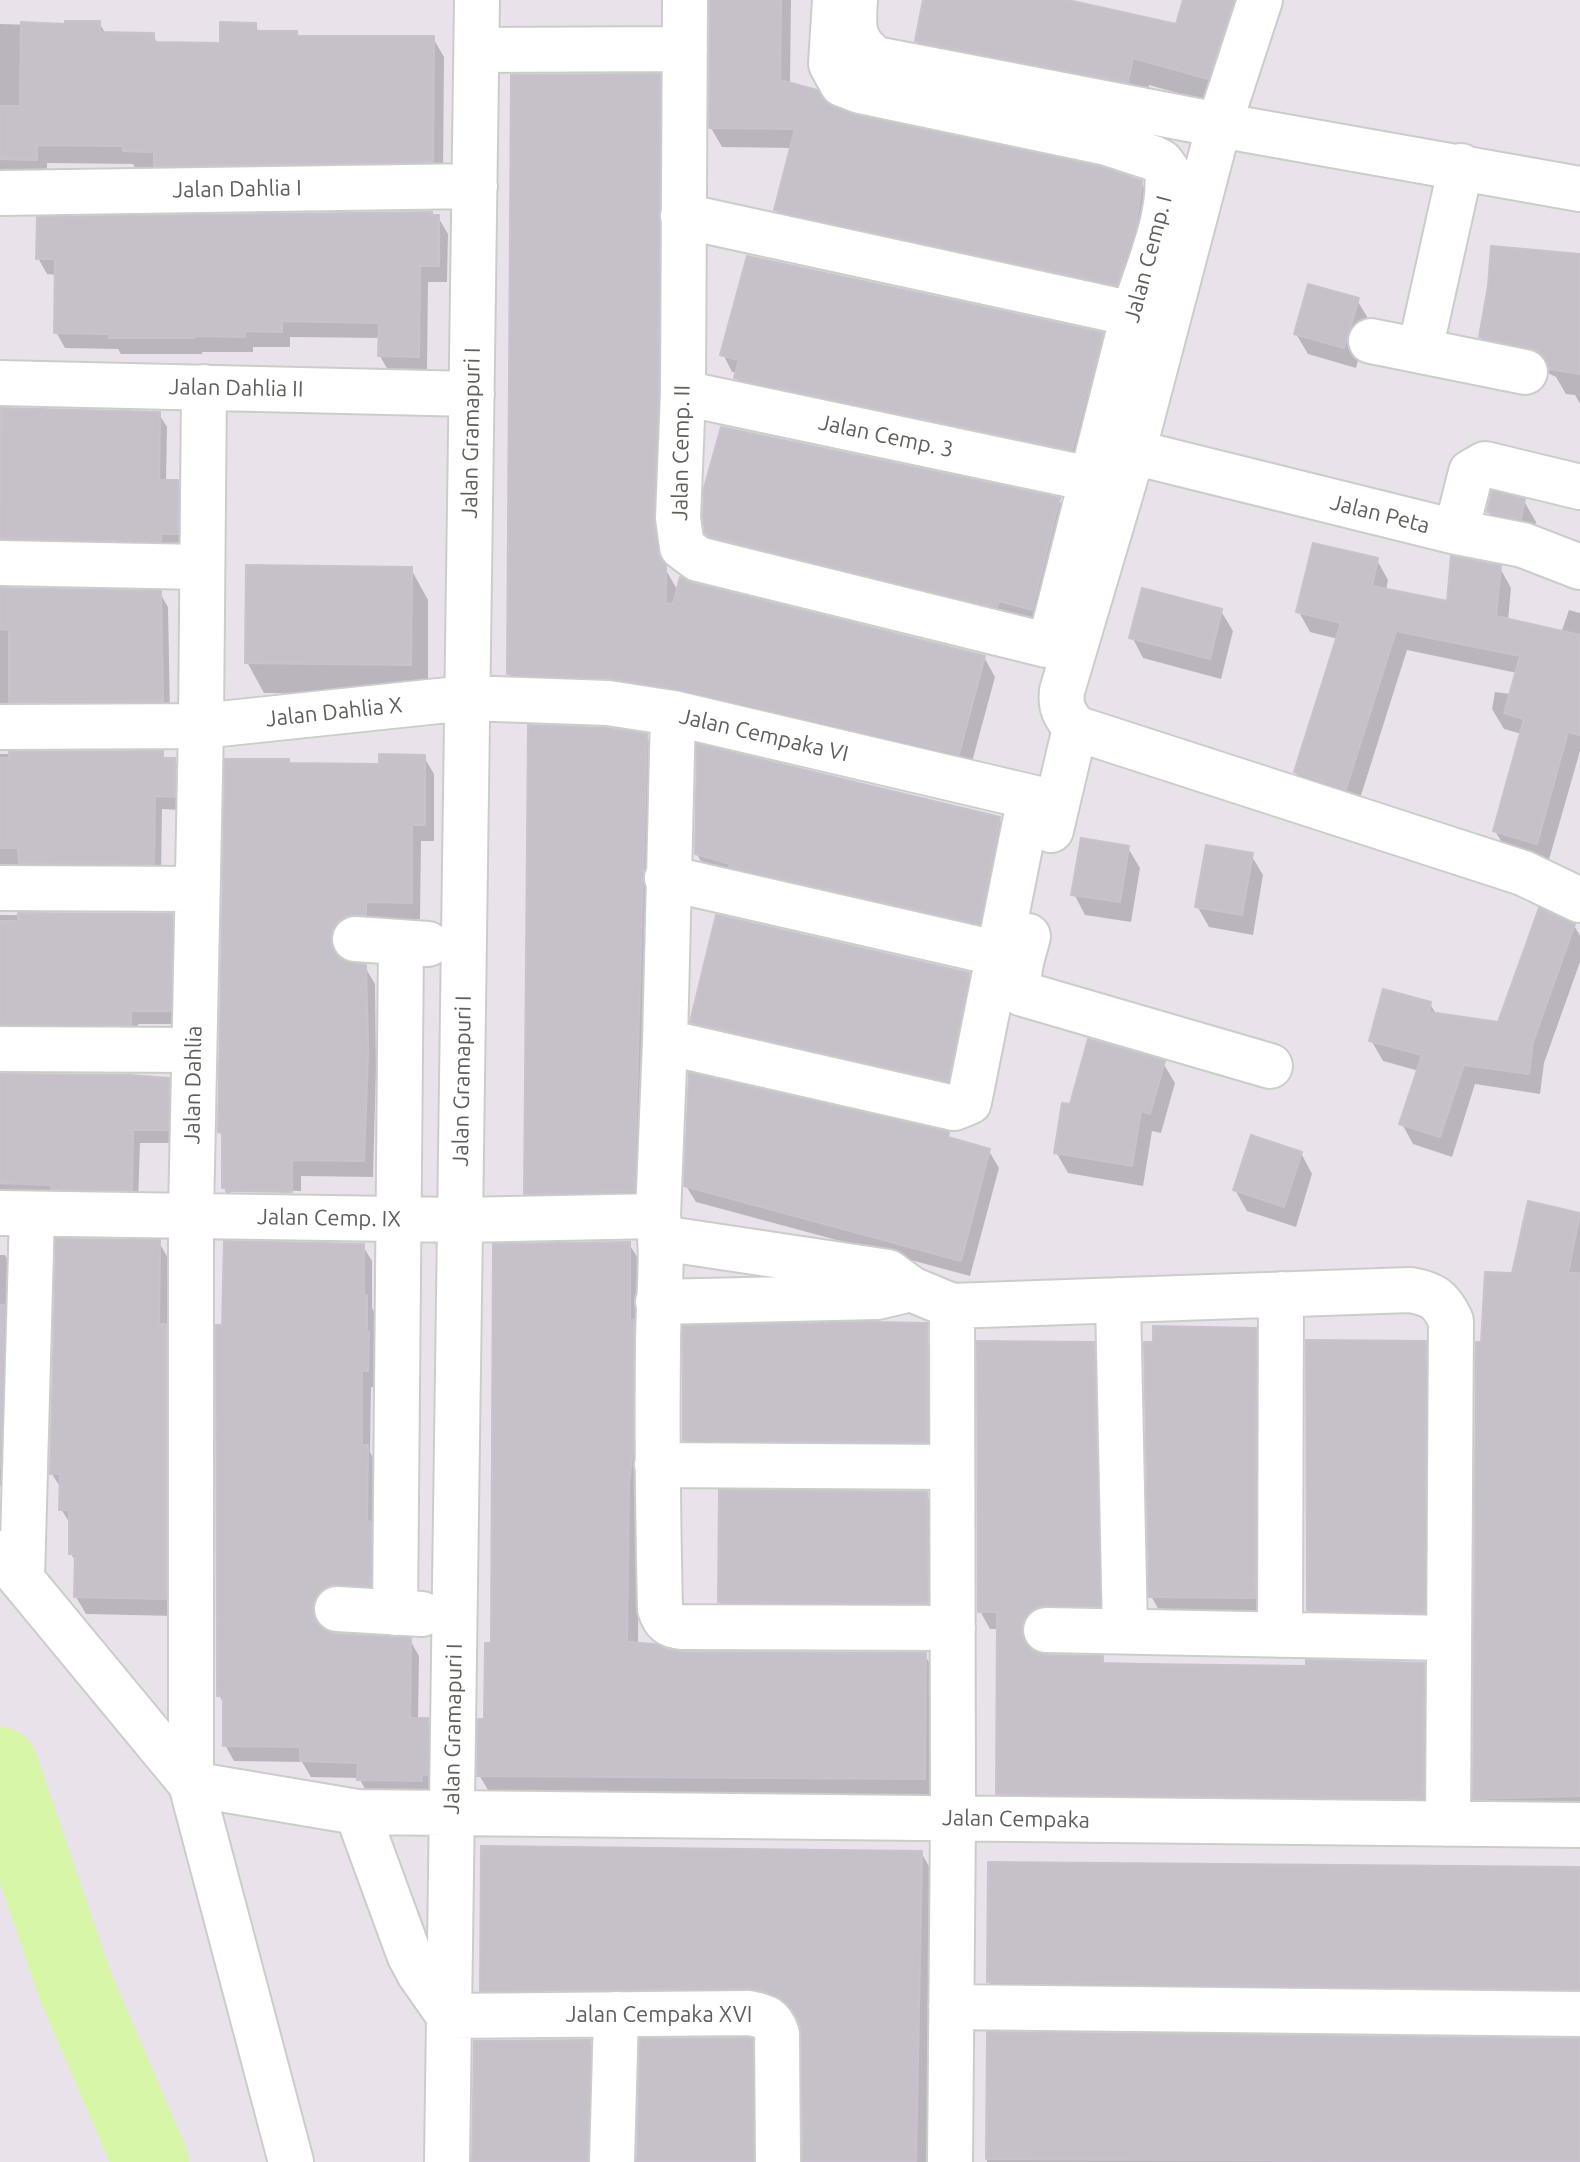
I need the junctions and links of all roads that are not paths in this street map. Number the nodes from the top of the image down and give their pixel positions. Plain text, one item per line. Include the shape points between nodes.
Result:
1 (477, 0) edge
2 (685, 0) edge
3 (835, 0) edge
4 (855, 0) edge
5 (1260, 0) edge
6 (685, 49) junction
7 (477, 50) junction
8 (1219, 125) junction
9 (1461, 166) junction
10 (475, 186) junction
11 (1580, 189) edge
12 (0, 193) edge
13 (683, 216) junction
14 (1133, 314) junction
15 (1371, 341) dead end
16 (1420, 350) junction
17 (1525, 372) dead end
18 (0, 383) edge
19 (204, 387) junction
20 (683, 393) junction
21 (472, 394) junction
22 (1133, 452) junction
23 (1090, 479) junction
24 (1580, 487) edge
25 (1456, 532) junction
26 (0, 563) edge
27 (201, 567) junction
28 (1580, 567) edge
29 (1026, 642) joint
30 (467, 698) junction
31 (673, 713) junction
32 (201, 726) junction
33 (0, 727) edge
34 (1075, 728) junction
35 (1043, 800) junction
36 (667, 878) junction
37 (0, 888) edge
38 (196, 889) junction
39 (1580, 900) edge
40 (355, 939) dead end
41 (401, 943) junction
42 (464, 947) junction
43 (1000, 954) junction
44 (665, 1042) junction
45 (0, 1049) edge
46 (194, 1050) junction
47 (1270, 1066) dead end
48 (16, 1213) edge
49 (191, 1216) junction
50 (399, 1219) junction
51 (460, 1220) junction
52 (660, 1227) junction
53 (911, 1289) junction
54 (1281, 1294) junction
55 (1118, 1300) junction
56 (658, 1302) junction
57 (952, 1306) junction
58 (657, 1465) junction
59 (952, 1467) junction
60 (11, 1566) edge
61 (337, 1609) dead end
62 (395, 1613) junction
63 (455, 1616) junction
64 (953, 1628) junction
65 (1046, 1630) dead end
66 (1125, 1631) junction
67 (1280, 1635) junction
68 (1447, 1638) junction
69 (191, 1784) junction
70 (357, 1812) junction
71 (452, 1813) junction
72 (953, 1818) junction
73 (1448, 1824) junction
74 (1580, 1825) edge
75 (951, 2007) junction
76 (616, 2014) junction
77 (1580, 2014) edge
78 (449, 2016) junction
79 (291, 2162) edge
80 (447, 2162) edge
81 (612, 2162) edge
82 (778, 2162) edge
83 (950, 2162) edge

1 - 7 street, Jalan Gramapuri I
2 - 6 street, Jalan Cemp. II
3 - 14 street, Jalan Cemp. I via 831,64 842,84 1107,143 1161,162 1168,180 1163,218
4 - 8 street via 855,34 861,49 876,59
5 - 8 street
6 - 7 street
6 - 13 street, Jalan Cemp. II
7 - 10 street, Jalan Gramapuri I
8 - 9 street
8 - 22 street
9 - 11 street
9 - 16 street
10 - 12 street, Jalan Dahlia I
10 - 21 street, Jalan Gramapuri I
13 - 14 street
13 - 20 street, Jalan Cemp. II
14 - 23 street, Jalan Cemp. I
15 - 16 street
16 - 17 street
18 - 19 street, Jalan Dahlia II
19 - 21 street, Jalan Dahlia II
19 - 27 street, Jalan Dahlia
20 - 23 street, Jalan Cemp. 3
20 - 29 street, Jalan Cemp. II via 678,518 688,554
21 - 30 street, Jalan Gramapuri I
22 - 25 street, Jalan Peta
22 - 34 street via 1062,691 1064,714
23 - 29 street, Jalan Cemp. I via 1051,640 1046,645
24 - 25 street, Jalan Peta via 1479,465 1471,472
25 - 28 street via 1523,545
26 - 27 street
27 - 32 street, Jalan Dahlia
30 - 31 street, Jalan Cempaka VI via 608,703
30 - 32 street, Jalan Dahlia X
30 - 42 street, Jalan Gramapuri I
31 - 35 street, Jalan Cempaka VI
31 - 36 street
32 - 33 street, Jalan Dahlia X
32 - 38 street, Jalan Dahlia
34 - 35 street
34 - 39 street via 1523,873
35 - 43 street
35 - 47 street via 1019,978 1023,994
36 - 43 street
36 - 44 street
37 - 38 street
38 - 46 street, Jalan Dahlia
40 - 41 street
41 - 42 street
41 - 50 street
42 - 51 street, Jalan Gramapuri I
43 - 44 street via 972,1094 969,1102 954,1108
44 - 52 street
45 - 46 street
46 - 49 street, Jalan Dahlia
48 - 49 street, Jalan Cemp. IX
48 - 60 street
49 - 50 street, Jalan Cemp. IX
49 - 69 street, Jalan Dahlia
50 - 51 street, Jalan Cemp. IX
50 - 62 street
51 - 52 street, Jalan Cemp. IX
51 - 63 street, Jalan Gramapuri I
52 - 53 street, Jalan Cemp. IX via 888,1272
52 - 56 street
53 - 56 street via 877,1297
53 - 57 street, Jalan Cemp. IX
54 - 55 street
54 - 67 street
54 - 68 street via 1410,1290 1433,1294 1443,1304 1451,1321
55 - 57 street
55 - 66 street
56 - 58 street
57 - 59 street
58 - 59 street
58 - 64 street via 660,1609 672,1626
59 - 64 street
60 - 69 street
61 - 62 street
62 - 63 street
63 - 71 street, Jalan Gramapuri I
64 - 72 street
65 - 66 street
66 - 67 street
67 - 68 street
68 - 73 street
69 - 70 street, Jalan Cempaka
69 - 79 street
70 - 71 street, Jalan Cempaka
70 - 78 street via 409,1954
71 - 72 street, Jalan Cempaka
71 - 78 street, Jalan Gramapuri I
72 - 73 street, Jalan Cempaka
72 - 75 street
73 - 74 street, Jalan Cempaka
75 - 77 street
75 - 83 street
76 - 78 street, Jalan Cempaka XVI
76 - 81 street
76 - 82 street, Jalan Cempaka XVI via 749,2013 774,2023
78 - 80 street, Jalan Gramapuri I

